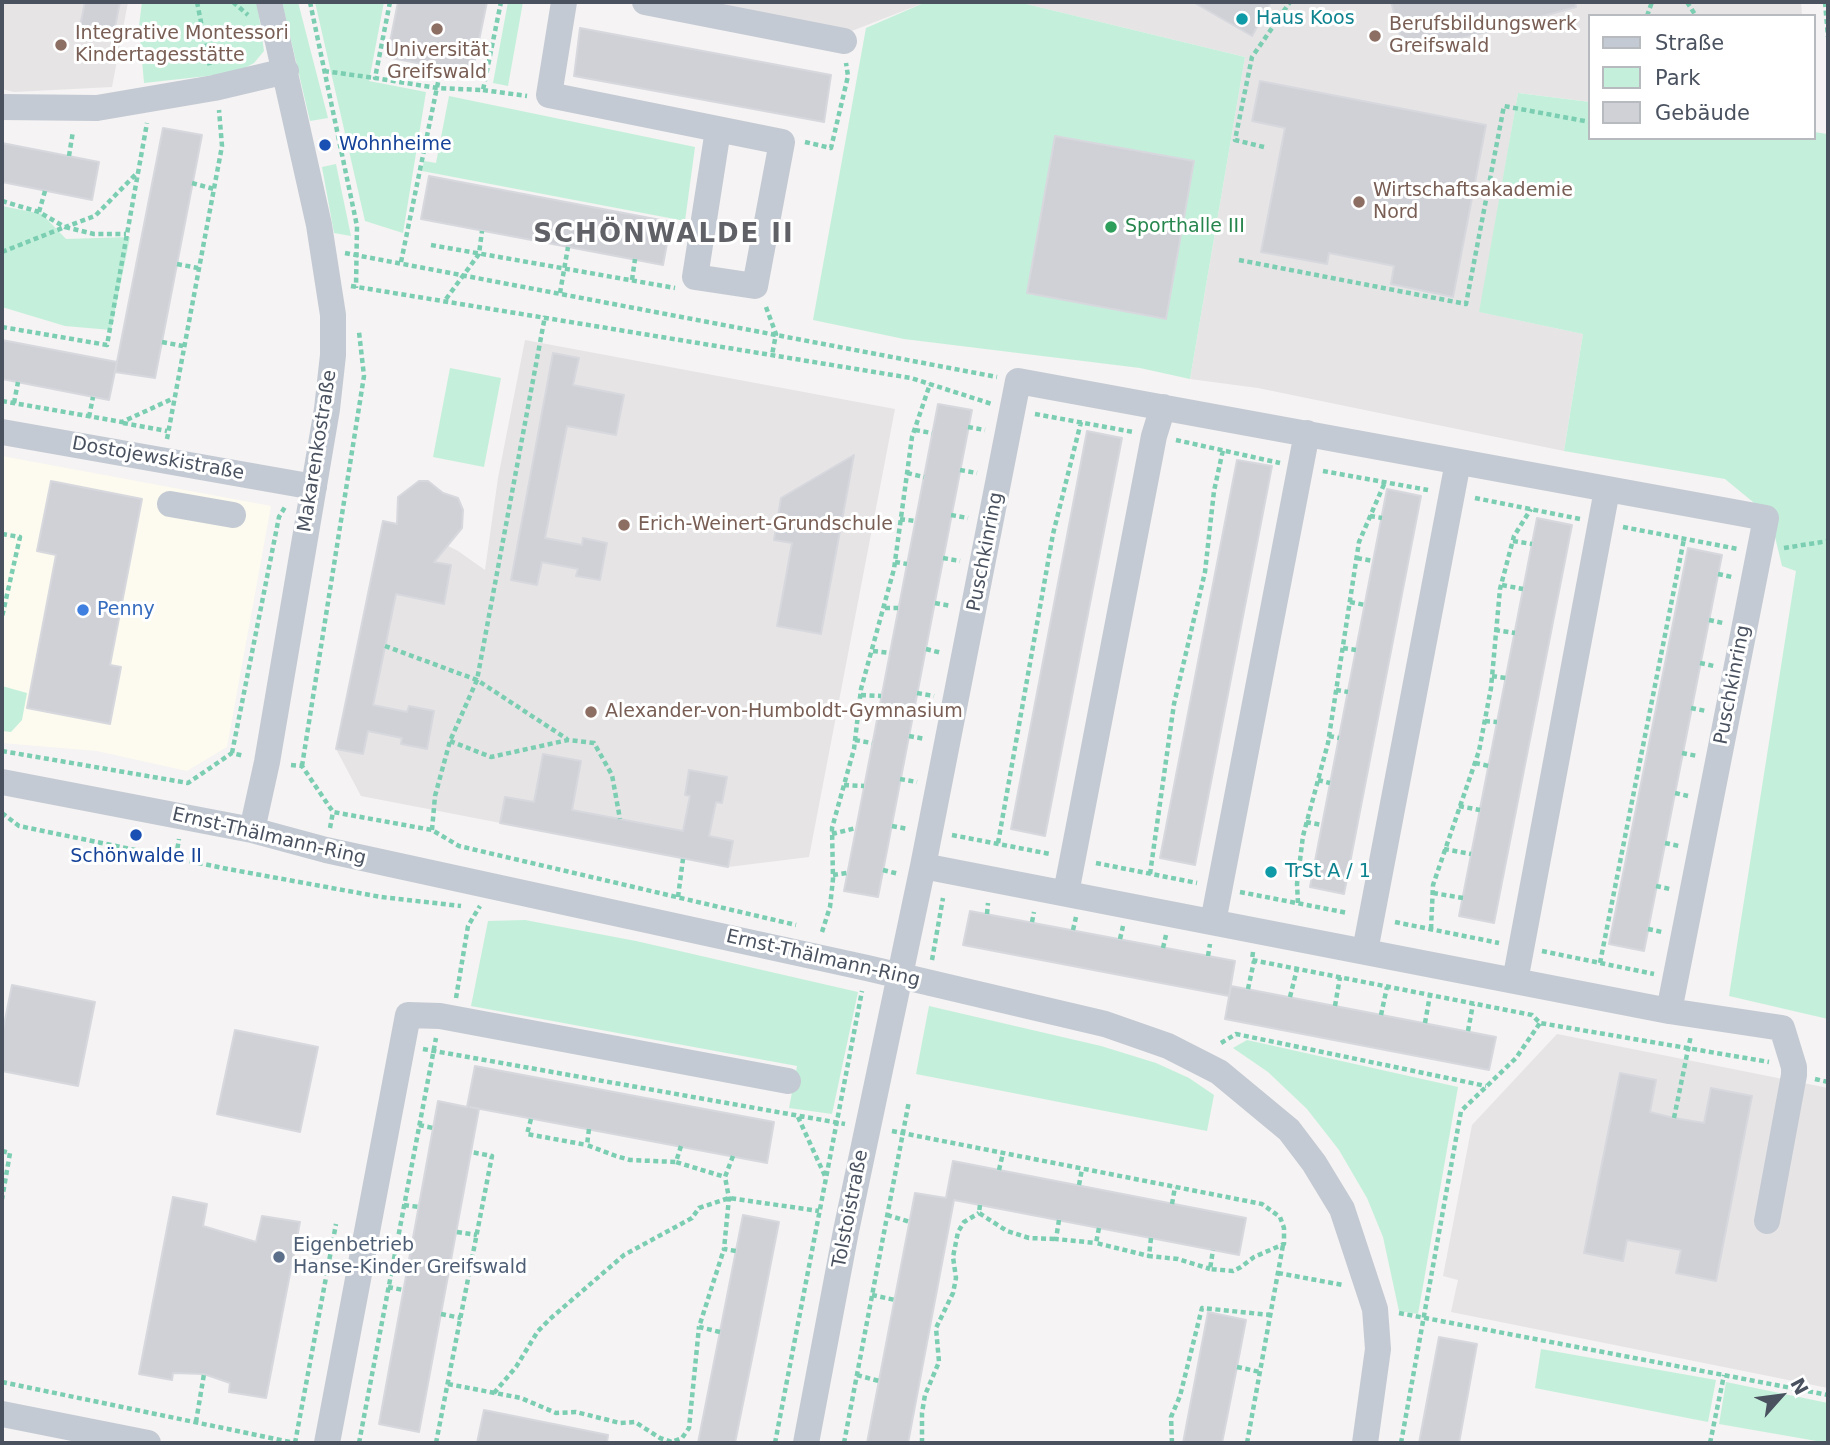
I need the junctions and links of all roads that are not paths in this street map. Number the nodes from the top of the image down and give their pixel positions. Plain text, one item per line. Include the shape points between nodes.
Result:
1 (269, 2) edge
2 (564, 2) edge
3 (645, 2) edge
4 (844, 41) road end
5 (286, 71) junction
6 (2, 107) edge
7 (718, 130) junction
8 (1163, 407) junction
9 (2, 432) edge
10 (1307, 433) junction
11 (1458, 463) junction
12 (209, 467) junction
13 (306, 486) junction
14 (1607, 490) junction
15 (170, 504) dead end
16 (201, 510) junction
17 (233, 515) dead end
18 (2, 782) edge
19 (252, 830) junction
20 (913, 870) junction
21 (1066, 893) junction
22 (1213, 922) junction
23 (1365, 951) junction
24 (900, 975) junction
25 (1515, 981) junction
26 (1669, 1011) junction
27 (788, 1081) dead end
28 (1767, 1221) dead end
29 (2, 1414) edge
30 (39, 1432) edge
31 (148, 1443) edge
32 (327, 1443) edge
33 (806, 1443) edge
34 (1365, 1443) edge

1 - 5 street, Makarenkostraße
2 - 7 street via 550,95
3 - 4 street
5 - 6 street via 97,108
5 - 13 street, Makarenkostraße via 323,250 332,355 327,408
7 - 7 street via 695,277 755,286 782,142
8 - 10 street, Puschkinring
8 - 20 street, Puschkinring via 1018,382
8 - 21 street
9 - 12 street, Dostojewskistraße
10 - 11 street, Puschkinring
10 - 22 street
11 - 14 street, Puschkinring
11 - 23 street
12 - 13 street, Dostojewskistraße
12 - 16 street
13 - 19 street, Makarenkostraße via 267,762
14 - 25 street
14 - 26 street, Puschkinring via 1766,518
15 - 16 street
16 - 17 street
18 - 19 street, Ernst-Thälmann-Ring
19 - 24 street, Ernst-Thälmann-Ring
20 - 21 street via 950,870
20 - 24 street, Puschkinring
21 - 22 street
22 - 23 street
23 - 25 street
24 - 33 street, Tolstoistraße
24 - 34 street, Ernst-Thälmann-Ring via 1105,1024 1168,1046 1219,1072 1289,1130 1342,1209 1375,1309 1378,1349
25 - 26 street
26 - 28 street via 1782,1028 1794,1075
27 - 32 street via 440,1016 408,1015
29 - 30 street
30 - 31 street

